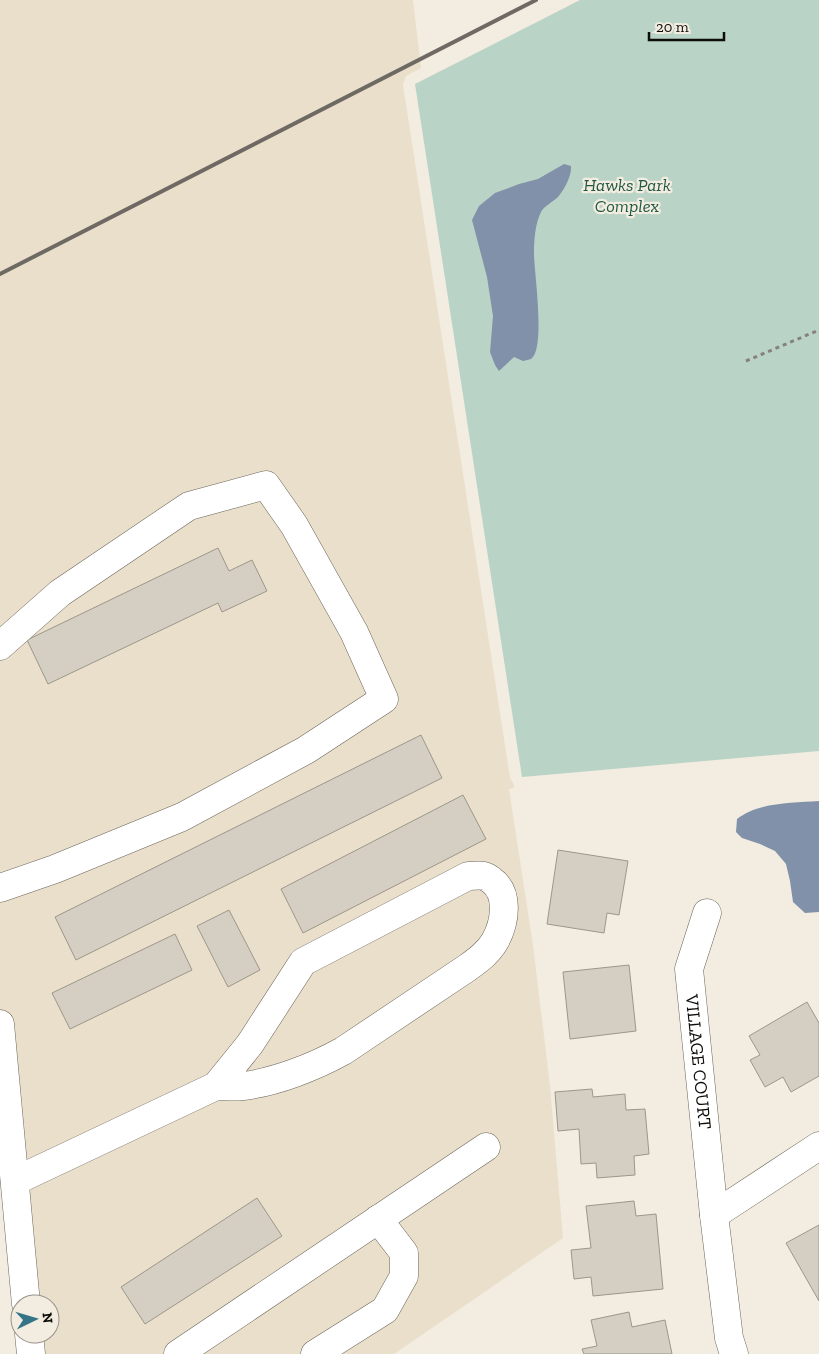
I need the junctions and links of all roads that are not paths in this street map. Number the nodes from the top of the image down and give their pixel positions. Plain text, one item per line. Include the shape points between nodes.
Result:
1 (0, 646) edge
2 (0, 888) edge
3 (707, 913) dead end
4 (0, 1024) edge
5 (216, 1086) junction
6 (819, 1146) edge
7 (486, 1147) dead end
8 (15, 1181) junction
9 (714, 1215) junction
10 (378, 1219) junction
11 (25, 1294) edge
12 (178, 1354) edge
13 (314, 1354) edge
14 (734, 1354) edge

1 - 2 street via 60,593 189,506 266,485 294,525 354,632 384,699 306,750 182,817 56,869
3 - 9 street, VILLAGE COURT via 689,969
4 - 8 street
5 - 5 street via 250,1044 303,962 468,876 484,876 496,883 504,909 502,926 486,953 467,968 322,1063 279,1078 242,1086
5 - 8 street
6 - 9 street
7 - 10 street
8 - 11 street
9 - 14 street, VILLAGE COURT via 729,1338
10 - 12 street
10 - 13 street via 404,1253 404,1276 385,1310

